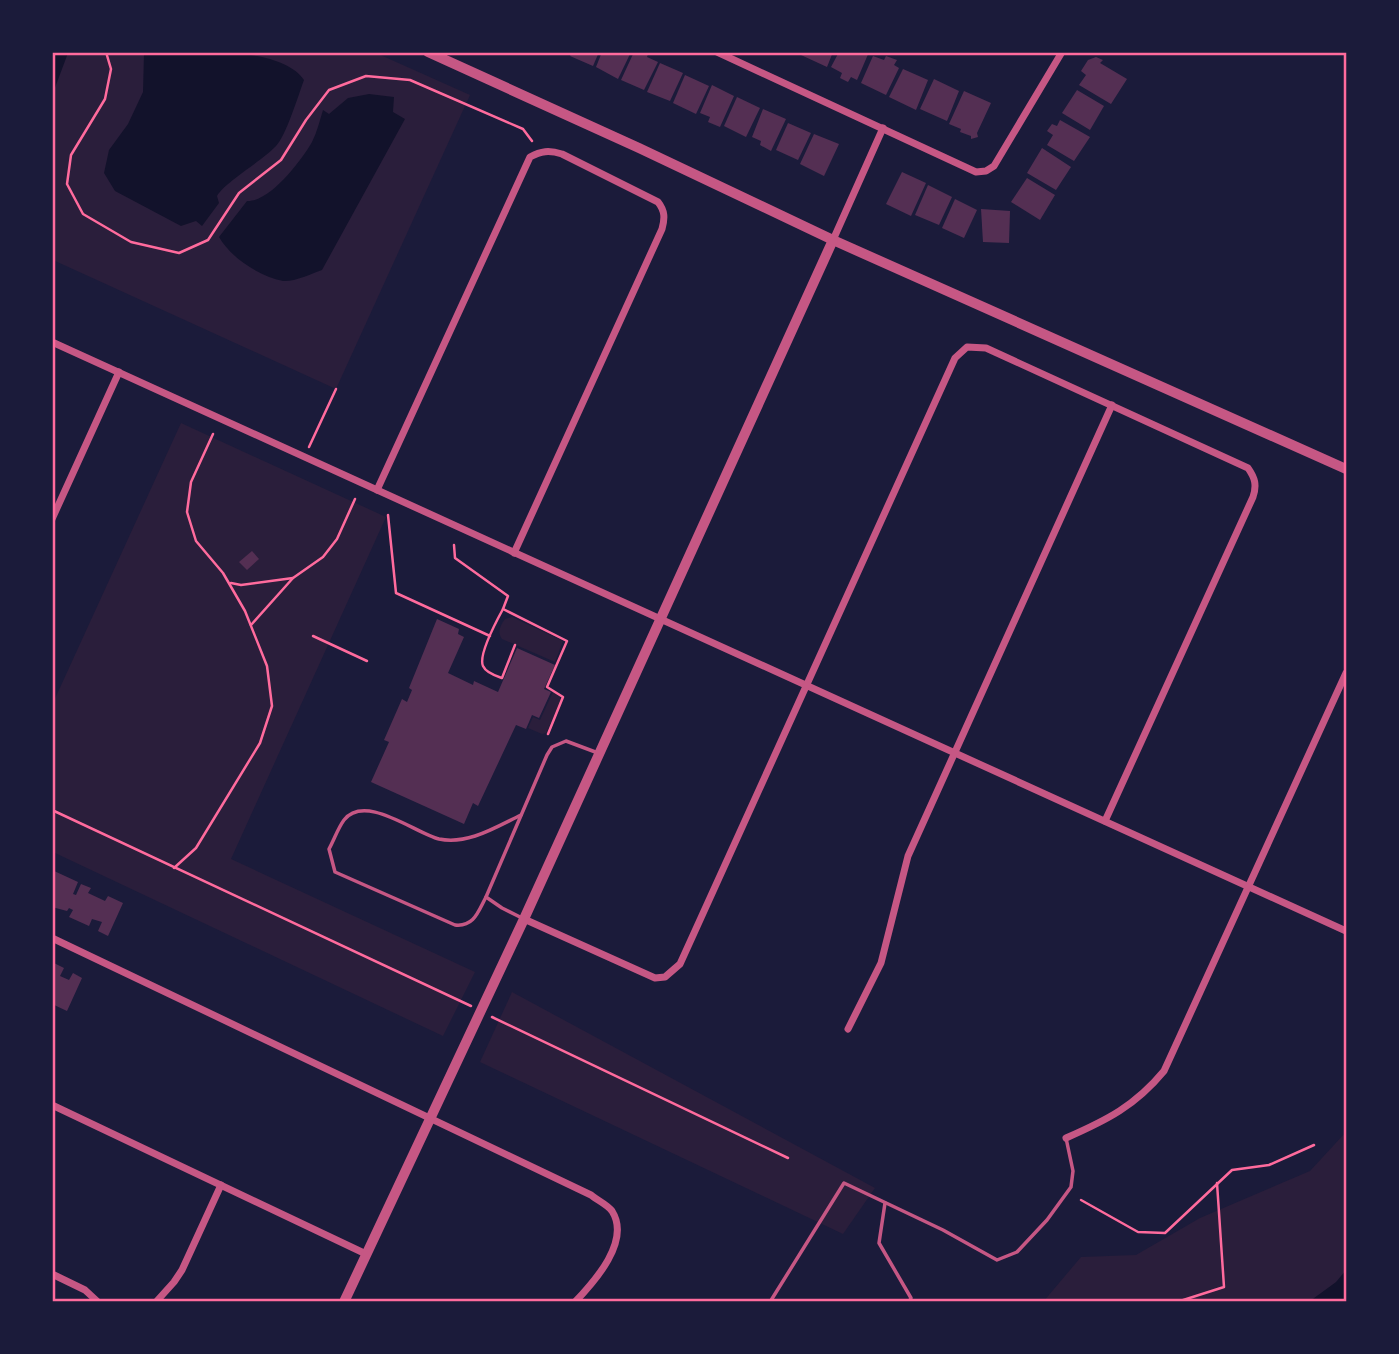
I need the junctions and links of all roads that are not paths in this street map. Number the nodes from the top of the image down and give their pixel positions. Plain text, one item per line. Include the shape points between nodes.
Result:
1 (428, 52) edge
2 (718, 52) edge
3 (1062, 52) edge
4 (883, 128) junction
5 (833, 240) junction
6 (52, 342) edge
7 (119, 372) junction
8 (1112, 405) junction
9 (1346, 469) edge
10 (377, 490) junction
11 (54, 514) edge
12 (514, 553) junction
13 (661, 619) junction
14 (1346, 673) edge
15 (806, 684) junction
16 (954, 751) junction
17 (600, 753) junction
18 (521, 815) junction
19 (1104, 821) junction
20 (1249, 887) junction
21 (486, 897) junction
22 (524, 919) junction
23 (1346, 931) edge
24 (52, 938) edge
25 (848, 1030) dead end
26 (52, 1105) edge
27 (431, 1117) junction
28 (1066, 1138) joint
29 (221, 1185) junction
30 (886, 1203) junction
31 (366, 1254) junction
32 (52, 1274) edge
33 (98, 1301) edge
34 (156, 1301) edge
35 (344, 1301) edge
36 (575, 1301) edge
37 (770, 1301) edge
38 (909, 1301) edge

1 - 5 street
2 - 4 street
3 - 4 street via 994,166 986,171 976,172
4 - 5 street
5 - 9 street
5 - 13 street
6 - 7 street
7 - 10 street
7 - 11 street
8 - 15 street via 986,348 960,351
8 - 16 street
8 - 19 street via 1248,468 1256,488
10 - 12 street
10 - 12 street via 530,157 550,150 562,154 658,202 665,218
12 - 13 street
13 - 15 street
13 - 17 street
14 - 20 street
15 - 16 street
15 - 22 street via 673,972 665,977 645,975
16 - 19 street
16 - 25 street via 908,856 881,963
17 - 18 lane via 566,741 552,747
17 - 22 street
18 - 21 lane
18 - 21 lane via 472,838 440,839 372,810 359,812 345,818 329,849 335,872 455,925 464,926 474,919
19 - 20 street
20 - 23 street
20 - 28 street via 1164,1071 1124,1110
21 - 22 lane
22 - 27 street
24 - 27 street
26 - 29 street
27 - 31 street
27 - 36 street via 591,1195 612,1210 619,1228 614,1253
28 - 30 lane via 1073,1171 1071,1187 1017,1252 997,1259
29 - 31 street
29 - 34 street via 182,1270
30 - 37 lane via 844,1183
30 - 38 lane via 879,1243
31 - 35 street
32 - 33 street

